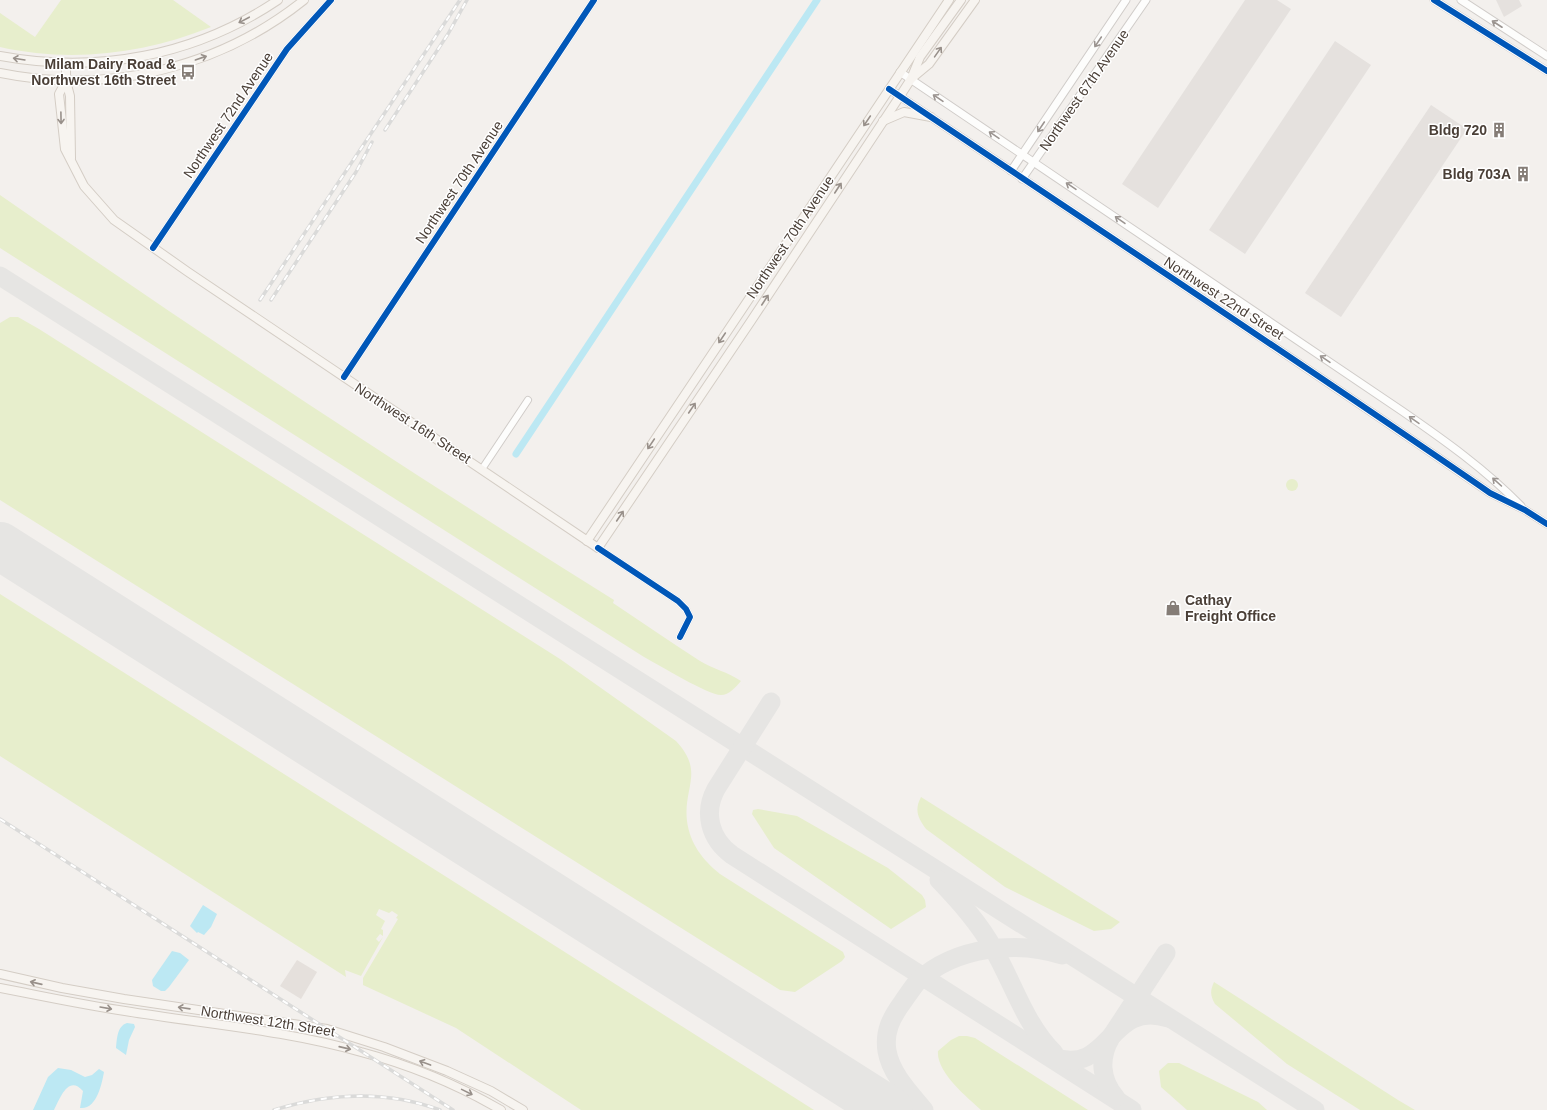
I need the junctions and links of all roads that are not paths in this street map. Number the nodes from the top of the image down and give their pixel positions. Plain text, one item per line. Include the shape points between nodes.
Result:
1 (278, 0) edge
2 (304, 0) edge
3 (331, 0) edge
4 (594, 0) edge
5 (949, 0) edge
6 (961, 0) edge
7 (975, 0) edge
8 (1126, 0) edge
9 (1146, 0) edge
10 (1434, 0) edge
11 (1461, 0) edge
12 (0, 56) edge
13 (1547, 56) edge
14 (66, 64) junction
15 (1547, 71) edge
16 (900, 72) junction
17 (0, 73) edge
18 (911, 79) junction
19 (66, 81) junction
20 (889, 89) junction
21 (900, 96) junction
22 (931, 117) junction
23 (882, 122) junction
24 (1023, 154) junction
25 (1034, 162) junction
26 (1011, 171) junction
27 (1022, 179) junction
28 (153, 248) junction
29 (344, 377) junction
30 (528, 400) dead end
31 (482, 469) junction
32 (1525, 510) junction
33 (1547, 524) edge
34 (587, 541) junction
35 (598, 548) junction
36 (680, 637) dead end
37 (0, 974) edge
38 (0, 988) edge
39 (501, 1110) edge
40 (523, 1110) edge

1 -> 14 main road via 223,31 175,49 123,60
19 -> 2 main road via 142,74 205,57 256,34 275,23
3 - 28 street, Northwest 72nd Avenue via 287,49
4 - 29 street, Northwest 70th Avenue
5 - 16 main road, Northwest 70th Avenue
6 - 18 main road via 920,57
18 -> 7 main road via 930,64
8 -> 24 street, Northwest 67th Avenue
9 - 25 street, Northwest 67th Avenue
10 - 15 street
13 -> 11 street
14 -> 12 main road
14 - 19 main road, Northwest 16th Street
16 - 18 street, Northwest 22nd Street
16 - 20 main road, Northwest 70th Avenue
17 - 19 main road
18 - 21 main road, Northwest 70th Avenue
24 -> 18 street, Northwest 22nd Street
19 - 28 main road, Northwest 16th Street via 70,96 71,160 84,186 105,212
20 - 21 street, Northwest 22nd Street
20 -> 34 main road, Northwest 70th Avenue
21 - 22 street, Northwest 22nd Street
21 - 23 main road, Northwest 70th Avenue
22 - 23 main road via 904,112
22 - 26 street, Northwest 22nd Street
35 -> 23 main road, Northwest 70th Avenue
24 - 25 street, Northwest 22nd Street
24 - 26 street, Northwest 67th Avenue
25 - 27 street, Northwest 67th Avenue
32 -> 25 street, Northwest 22nd Street via 1497,482 1446,442
26 - 27 street, Northwest 22nd Street
27 - 32 street, Northwest 22nd Street via 1490,493
28 - 29 main road, Northwest 16th Street
29 - 31 main road, Northwest 16th Street
30 - 31 street
31 - 34 main road, Northwest 16th Street
32 - 33 street, Northwest 22nd Street
34 - 35 main road, Northwest 16th Street
35 - 36 street, Northwest 16th Street via 686,608 690,617
40 -> 37 main road, Northwest 12th Street via 491,1091 447,1071 327,1029 124,999
38 -> 39 main road, Northwest 12th Street via 126,1012 299,1038 346,1048 450,1084

